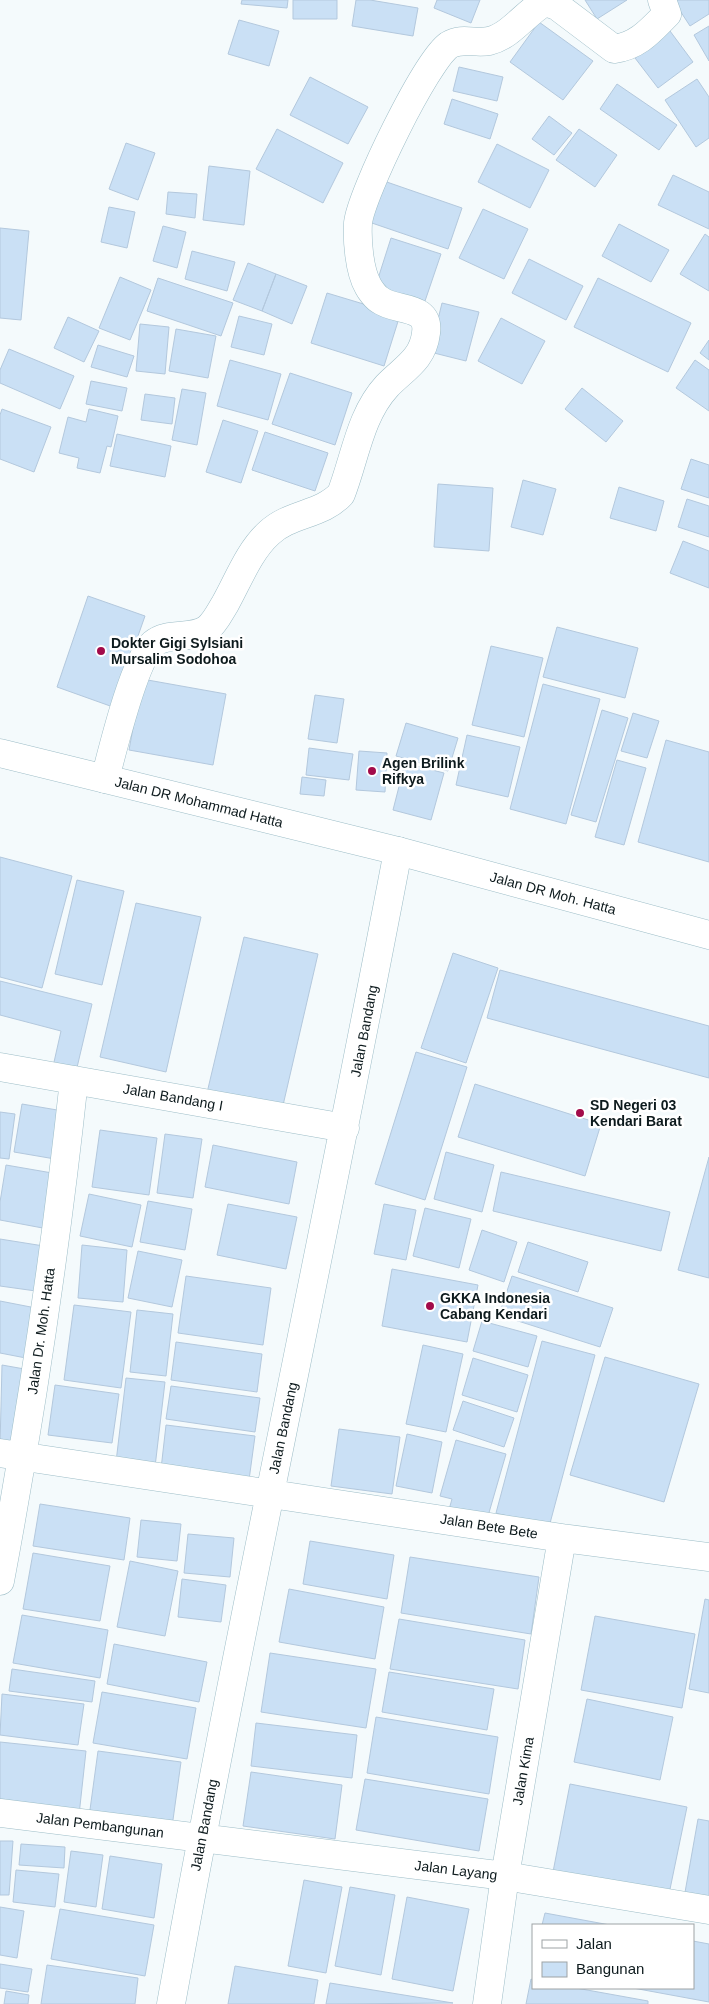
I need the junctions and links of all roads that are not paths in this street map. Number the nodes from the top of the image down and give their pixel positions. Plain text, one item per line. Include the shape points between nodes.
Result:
1 (662, 0) edge
2 (0, 753) edge
3 (104, 779) junction
4 (398, 852) junction
5 (709, 935) edge
6 (0, 1067) edge
7 (74, 1080) junction
8 (345, 1128) junction
9 (12, 1455) edge
10 (270, 1492) junction
11 (562, 1538) junction
12 (709, 1557) edge
13 (0, 1581) edge
14 (0, 1813) edge
15 (201, 1837) junction
16 (505, 1876) junction
17 (709, 1910) edge
18 (171, 2004) edge
19 (487, 2004) edge

1 - 3 main road via 667,14 660,23 634,43 614,49 558,6 545,2 490,41 460,40 449,46 423,76 364,197 358,222 362,268 368,286 380,301 424,317 427,333 422,348 415,362 375,401 366,417 341,494 333,503 286,521 269,533 207,629 162,638 152,644 130,694
2 - 3 main road, Jalan DR Mohammad Hatta
3 - 4 main road, Jalan DR Mohammad Hatta
4 - 5 main road, Jalan DR Moh. Hatta
4 - 8 main road, Jalan Bandang
6 - 7 main road, Jalan Bandang I
7 - 8 main road, Jalan Bandang I
7 - 9 main road, Jalan Dr. Moh. Hatta
8 - 10 main road, Jalan Bandang
9 - 10 main road, Jalan Bete Bete
9 - 13 main road, Jalan Dr. Moh. Hatta
10 - 11 main road, Jalan Bete Bete
10 - 15 main road, Jalan Bandang
11 - 12 main road, Jalan Bete Bete
11 - 16 main road, Jalan Kima
14 - 15 main road, Jalan Pembangunan
15 - 16 main road, Jalan Layang
15 - 18 main road, Jalan Bandang
16 - 17 main road, Jalan Layang
16 - 19 main road, Jalan Kima

